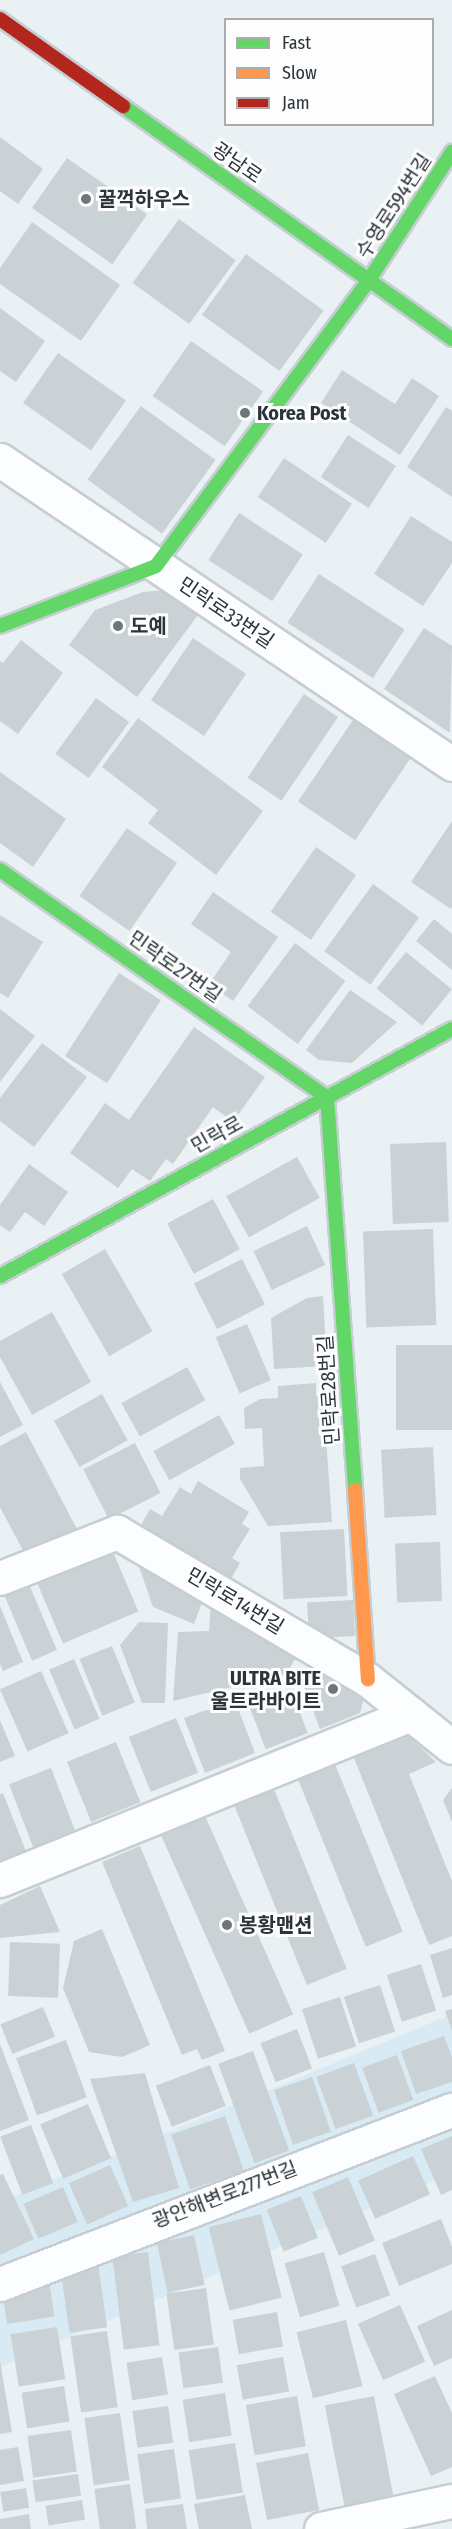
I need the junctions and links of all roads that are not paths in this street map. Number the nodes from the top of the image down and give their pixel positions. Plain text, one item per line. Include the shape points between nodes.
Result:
1 (0, 19) edge
2 (452, 152) edge
3 (369, 280) junction
4 (452, 339) edge
5 (0, 460) edge
6 (156, 566) junction
7 (0, 626) edge
8 (452, 764) edge
9 (0, 870) edge
10 (452, 1029) edge
11 (327, 1097) junction
12 (0, 1276) edge
13 (0, 1578) edge
14 (369, 1680) junction
15 (411, 1714) junction
16 (452, 1747) edge
17 (0, 1880) edge
18 (452, 2110) edge
19 (0, 2284) edge
20 (452, 2501) edge
21 (321, 2529) edge

1 - 3 street, 광남로
2 - 3 street, 수영로594번길
3 - 4 street, 광남로
3 - 6 street, 수영로594번길
5 - 6 street, 민락로33번길
6 - 7 street
6 - 8 street, 민락로33번길
9 - 11 street, 민락로27번길
10 - 11 street, 민락로
11 - 12 street, 민락로
11 - 14 street, 민락로28번길
13 - 14 street, 민락로14번길 via 117,1532
14 - 15 street, 민락로14번길
15 - 16 street, 민락로14번길
15 - 17 street
18 - 19 street, 광안해변로277번길
20 - 21 street

